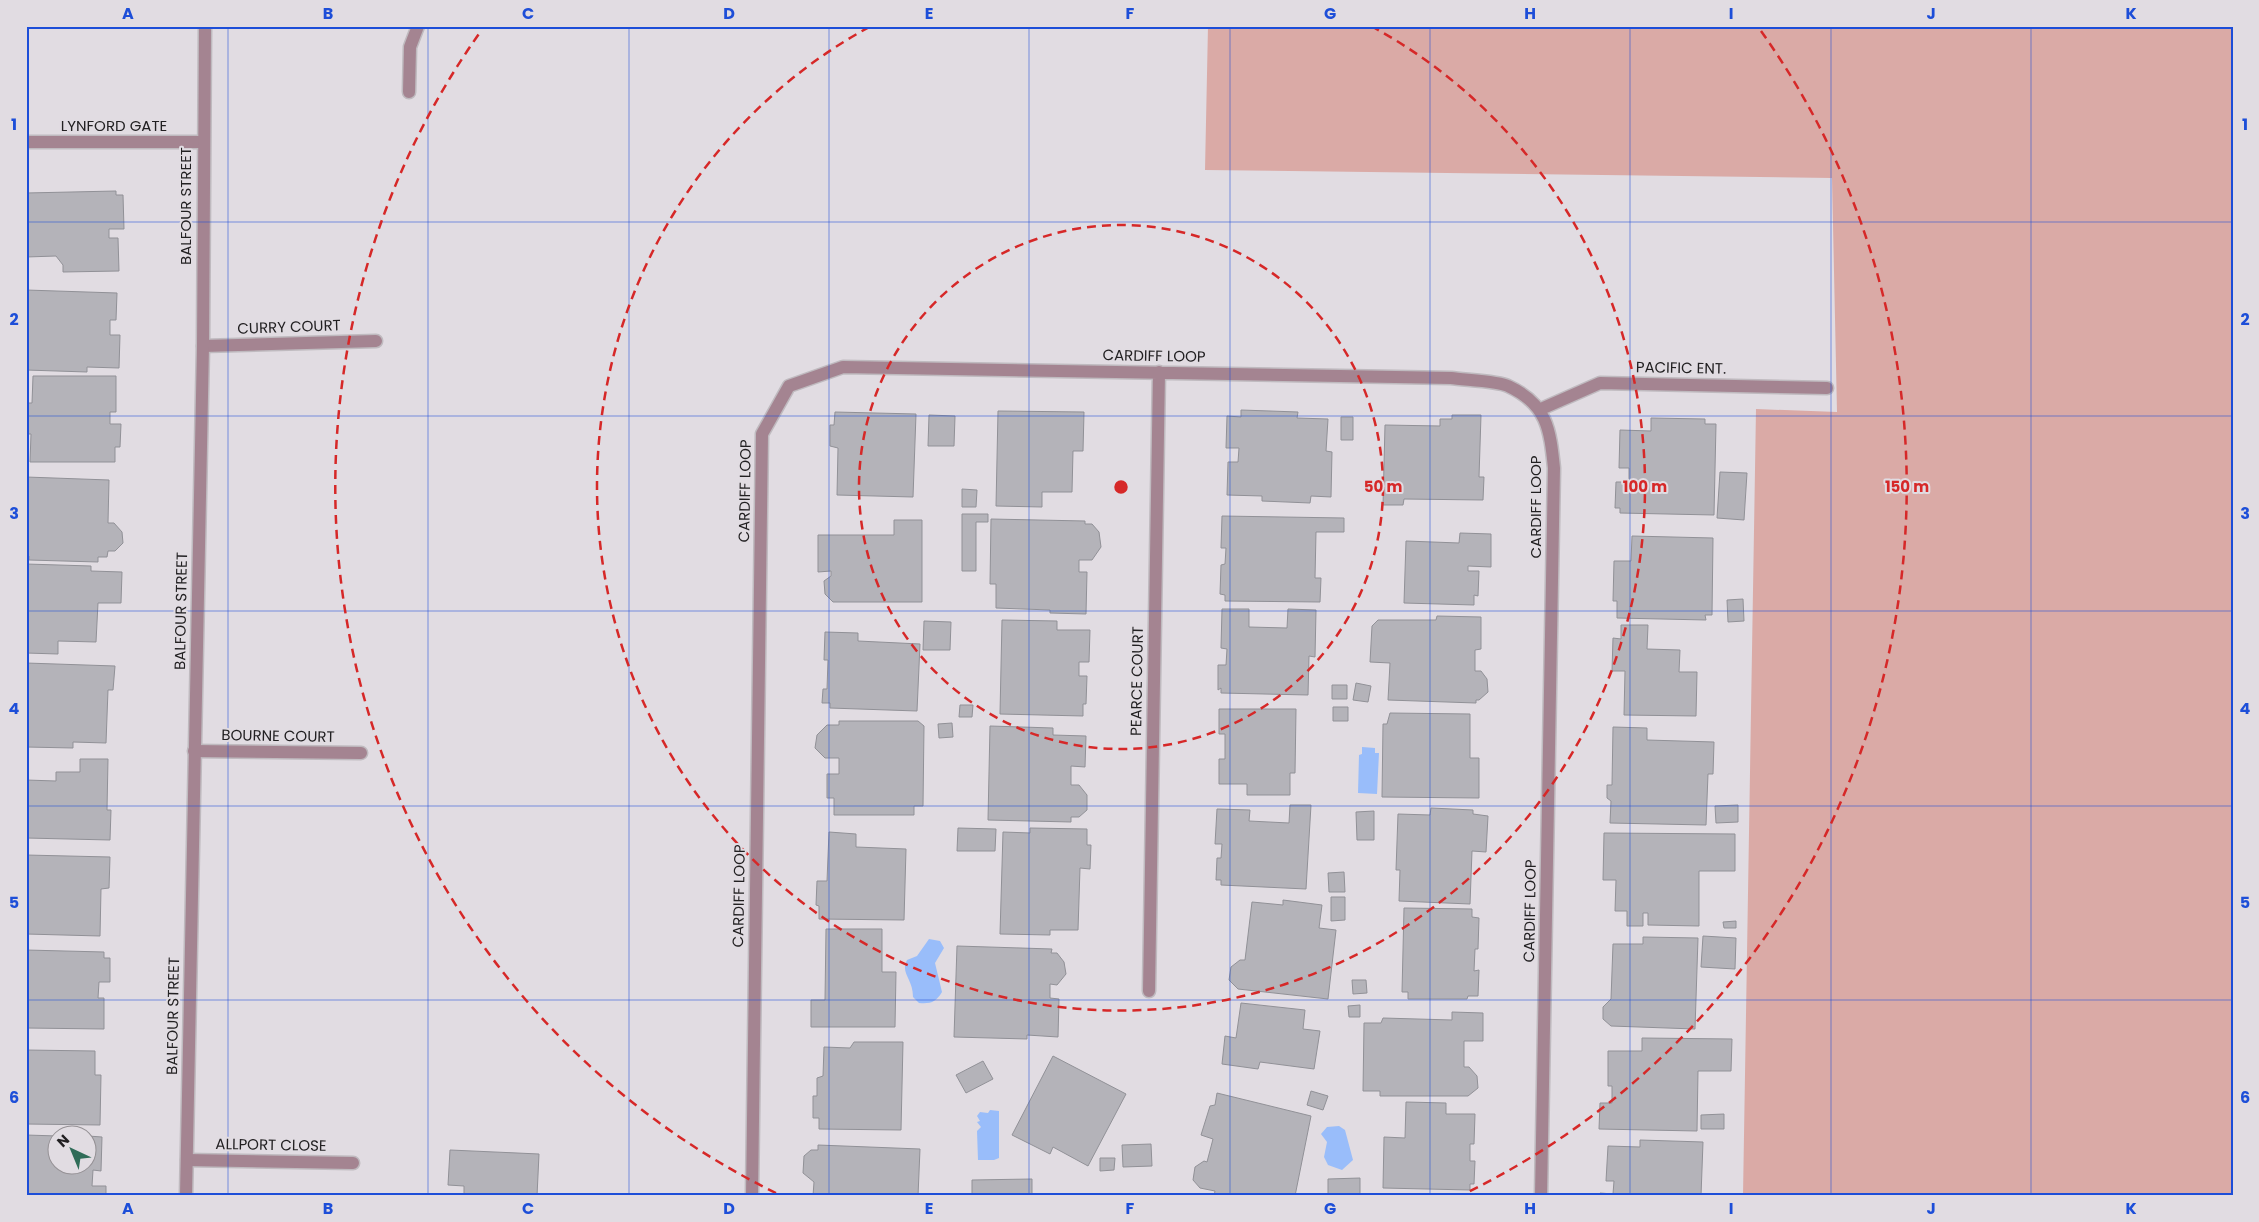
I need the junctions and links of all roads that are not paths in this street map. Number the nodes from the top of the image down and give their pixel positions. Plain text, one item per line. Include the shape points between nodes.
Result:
1 (205, 26) edge
2 (418, 26) edge
3 (409, 92) dead end
4 (26, 142) edge
5 (202, 142) junction
6 (376, 341) dead end
7 (203, 346) junction
8 (1159, 372) junction
9 (1827, 388) dead end
10 (1541, 409) junction
11 (194, 751) junction
12 (361, 753) dead end
13 (1149, 991) dead end
14 (187, 1160) junction
15 (353, 1162) dead end
16 (186, 1196) edge
17 (752, 1196) edge
18 (1541, 1196) edge

1 - 5 street, BALFOUR STREET
2 - 3 street via 410,47
4 - 5 street, LYNFORD GATE
5 - 7 street, BALFOUR STREET
6 - 7 street, CURRY COURT
7 - 11 street, BALFOUR STREET
8 - 10 street, CARDIFF LOOP via 1451,378 1507,385
8 - 13 street, PEARCE COURT
8 - 17 street, CARDIFF LOOP via 843,367 789,386 762,434
9 - 10 street, PACIFIC ENT. via 1600,382
10 - 18 street, CARDIFF LOOP via 1551,438 1554,468
11 - 12 street, BOURNE COURT
11 - 14 street, BALFOUR STREET
14 - 15 street, ALLPORT CLOSE
14 - 16 street, BALFOUR STREET

